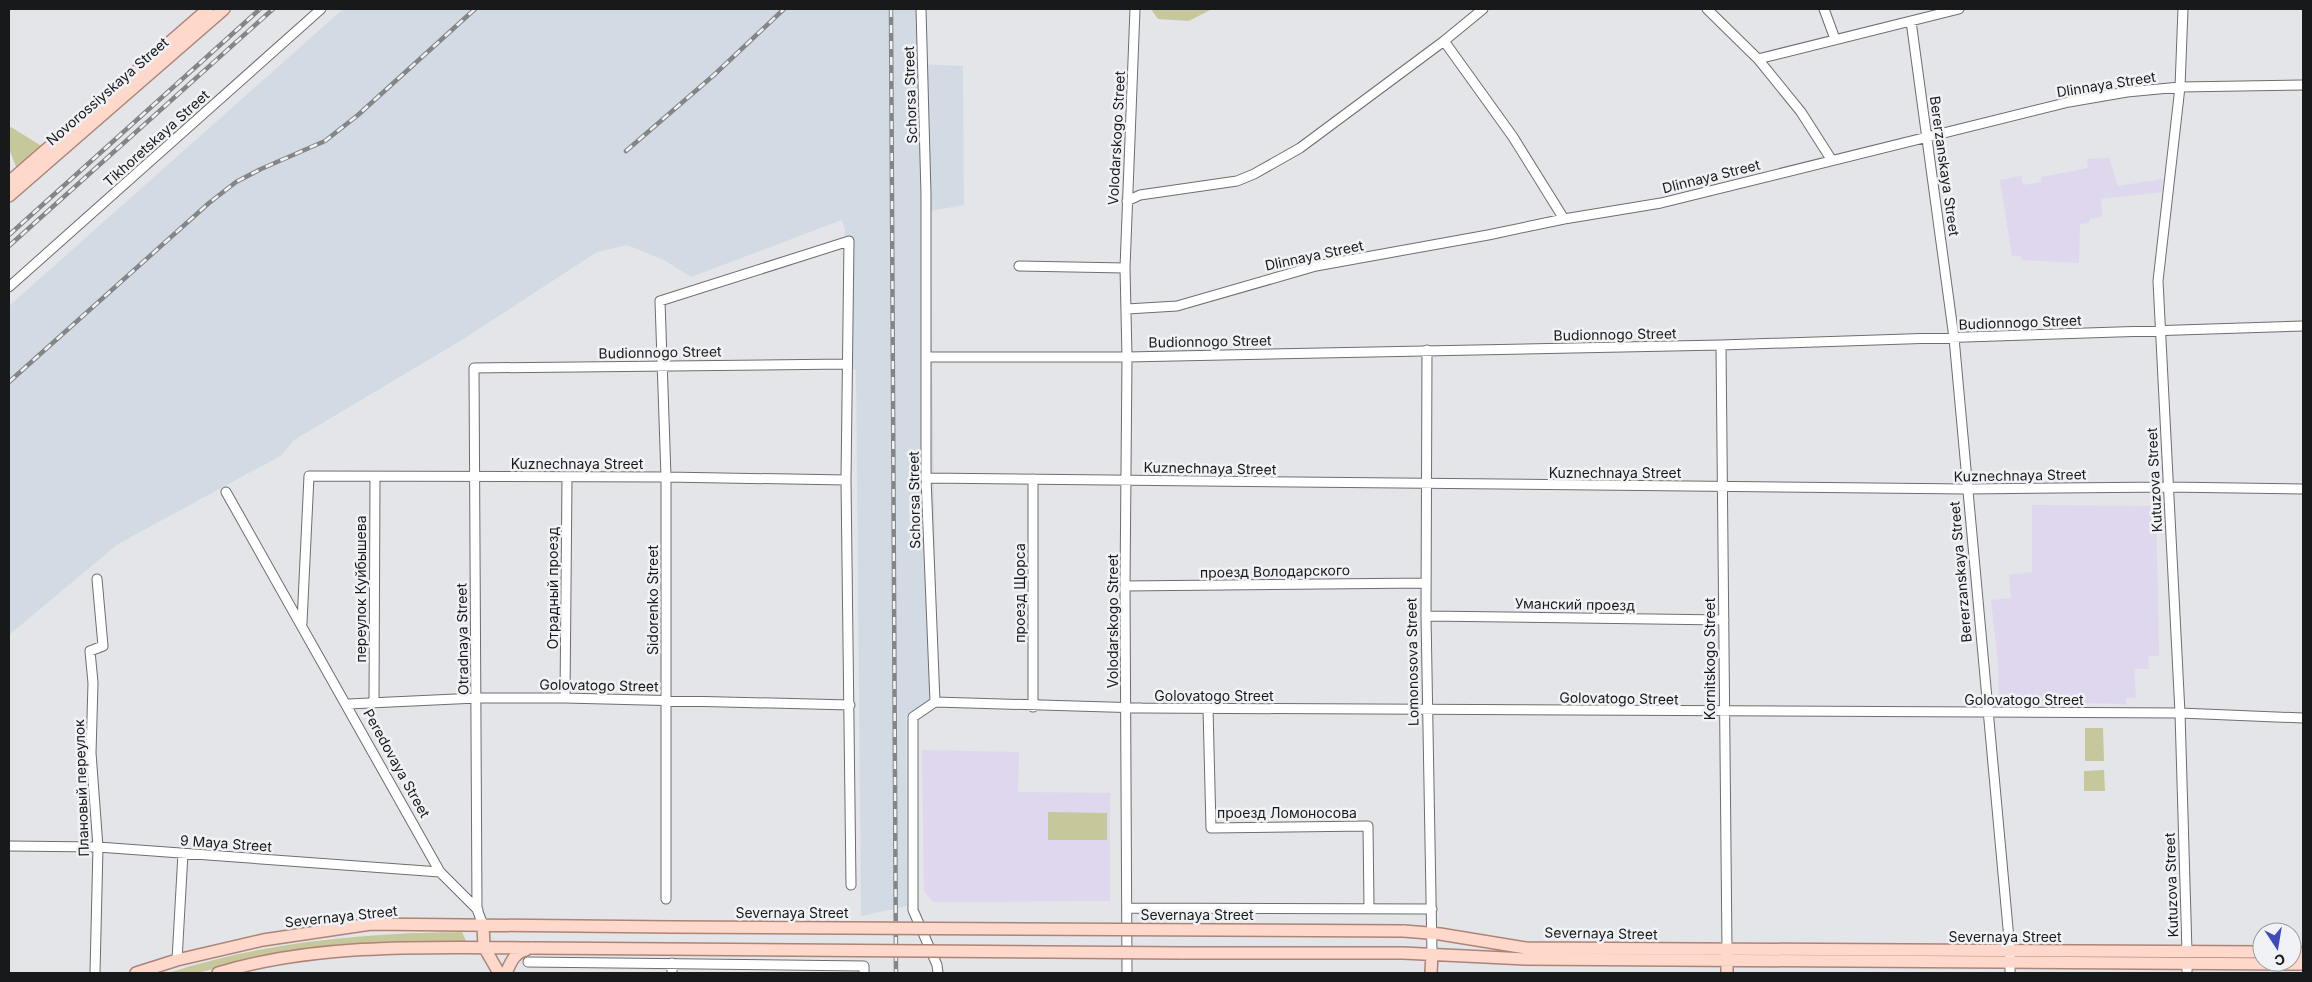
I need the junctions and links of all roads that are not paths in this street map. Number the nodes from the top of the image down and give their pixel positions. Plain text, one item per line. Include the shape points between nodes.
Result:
1 (208, 9) edge
2 (224, 9) edge
3 (321, 9) edge
4 (921, 9) edge
5 (1135, 9) edge
6 (1483, 9) edge
7 (1707, 9) edge
8 (1824, 9) edge
9 (1959, 9) edge
10 (2183, 9) edge
11 (1911, 20) junction
12 (1835, 38) junction
13 (1444, 41) junction
14 (1758, 59) junction
15 (2303, 85) edge
16 (2180, 87) junction
17 (1928, 137) junction
18 (1831, 159) junction
19 (9, 182) edge
20 (9, 196) edge
21 (1127, 201) junction
22 (1564, 219) junction
23 (1019, 266) dead end
24 (1125, 268) junction
25 (9, 287) edge
26 (1127, 309) junction
27 (2303, 326) edge
28 (2160, 331) junction
29 (1954, 338) junction
30 (1721, 346) junction
31 (1427, 350) junction
32 (1127, 356) junction
33 (927, 357) junction
34 (847, 364) junction
35 (664, 366) junction
36 (474, 368) joint
37 (375, 477) junction
38 (474, 477) junction
39 (666, 477) junction
40 (567, 478) junction
41 (926, 478) junction
42 (1033, 479) junction
43 (846, 480) junction
44 (1126, 481) junction
45 (1425, 485) junction
46 (1724, 487) junction
47 (2168, 487) junction
48 (1966, 489) junction
49 (2303, 489) edge
50 (226, 492) dead end
51 (97, 580) dead end
52 (1425, 583) junction
53 (1125, 586) junction
54 (1426, 616) junction
55 (1724, 620) junction
56 (302, 623) junction
57 (477, 698) junction
58 (565, 698) junction
59 (665, 700) junction
60 (374, 701) junction
61 (935, 702) junction
62 (348, 704) junction
63 (850, 705) junction
64 (1033, 706) junction
65 (1127, 708) junction
66 (1208, 708) junction
67 (1427, 710) junction
68 (1724, 712) junction
69 (1987, 713) junction
70 (2180, 713) junction
71 (2303, 718) edge
72 (9, 846) edge
73 (98, 847) junction
74 (183, 853) junction
75 (440, 872) junction
76 (851, 885) dead end
77 (666, 899) dead end
78 (1128, 908) junction
79 (1369, 908) junction
80 (477, 909) junction
81 (1432, 909) junction
82 (488, 925) junction
83 (1432, 933) junction
84 (489, 947) junction
85 (533, 948) junction
86 (2010, 950) junction
87 (2252, 953) edge
88 (1432, 954) junction
89 (1727, 955) junction
90 (177, 960) junction
91 (528, 962) dead end
92 (672, 963) junction
93 (2187, 963) edge
94 (2303, 964) edge
95 (2010, 968) edge
96 (95, 973) edge
97 (136, 973) edge
98 (218, 973) edge
99 (499, 973) edge
100 (506, 973) edge
101 (672, 973) edge
102 (864, 973) edge
103 (938, 973) edge
104 (1127, 973) edge
105 (1431, 973) edge
106 (1727, 973) edge

1 - 19 main road, Novorossiyskaya Street
2 - 20 main road, Novorossiyskaya Street
3 - 25 street, Tikhoretskaya Street
4 - 33 street, Schorsa Street
5 - 21 street, Volodarskogo Street
6 - 13 street
7 - 14 street
8 - 12 street
9 - 11 street
10 - 16 street, Kutuzova Street
11 - 12 street
11 - 17 street, Bererzanskaya Street
12 - 14 street
13 - 21 street via 1300,148 1254,174 1237,181 1140,195
13 - 22 street via 1513,137
14 - 18 street via 1801,112
15 - 16 street, Dlinnaya Street
16 - 17 street, Dlinnaya Street via 2069,102
16 - 28 street, Kutuzova Street via 2158,281
17 - 18 street, Dlinnaya Street
17 - 29 street, Bererzanskaya Street
18 - 22 street, Dlinnaya Street via 1708,193
21 - 24 street, Volodarskogo Street
22 - 26 street, Dlinnaya Street via 1316,266 1177,306
23 - 24 street
24 - 26 street, Volodarskogo Street
26 - 32 street, Volodarskogo Street
27 - 28 street, Budionnogo Street
28 - 29 street, Budionnogo Street
28 - 47 street, Kutuzova Street
29 - 30 street, Budionnogo Street
29 - 48 street, Bererzanskaya Street
30 - 31 street, Budionnogo Street
30 - 46 street, Kornitskogo Street
31 - 32 street, Budionnogo Street
31 - 45 street, Lomonosova Street
32 - 33 street, Budionnogo Street
32 - 44 street, Volodarskogo Street
33 - 41 street, Schorsa Street
34 - 35 street, Budionnogo Street
34 - 35 street, Sidorenko Street via 849,241 660,301
34 - 43 street
35 - 36 street, Budionnogo Street
35 - 39 street, Sidorenko Street
36 - 38 street, Otradnaya Street
37 - 38 street, Kuznechnaya Street
37 - 56 street, Kuznechnaya Street via 309,476
37 - 60 street, переулок Куйбышева
38 - 40 street, Kuznechnaya Street
38 - 57 street, Otradnaya Street
39 - 40 street, Kuznechnaya Street
39 - 43 street, Kuznechnaya Street
39 - 59 street, Sidorenko Street
40 - 58 street, Отрадный проезд
41 - 42 street, Kuznechnaya Street
41 - 61 street, Schorsa Street
42 - 44 street, Kuznechnaya Street
42 - 64 street, проезд Щорса
43 - 63 street
44 - 45 street, Kuznechnaya Street
44 - 53 street, Volodarskogo Street
45 - 46 street, Kuznechnaya Street
45 - 52 street, Lomonosova Street
46 - 48 street, Kuznechnaya Street
46 - 55 street, Kornitskogo Street
47 - 48 street, Kuznechnaya Street
47 - 49 street, Kuznechnaya Street
47 - 70 street, Kutuzova Street
48 - 69 street, Bererzanskaya Street
50 - 56 street, Peredovaya Street
51 - 73 street, Плановый переулок via 102,646 90,651 93,683 91,753
52 - 53 street, проезд Володарского
52 - 54 street, Lomonosova Street
53 - 65 street, Volodarskogo Street
54 - 55 street, Уманский проезд
54 - 67 street, Lomonosova Street
55 - 68 street, Kornitskogo Street
56 - 62 street, Peredovaya Street
57 - 58 street, Golovatogo Street
57 - 60 street, Golovatogo Street
57 - 80 street, Otradnaya Street
58 - 59 street, Golovatogo Street
59 - 63 street, Golovatogo Street
59 - 77 street, Sidorenko Street
60 - 62 street, Golovatogo Street
61 - 64 street, Golovatogo Street
61 - 103 street via 913,716 913,910
62 - 75 street, Peredovaya Street
63 - 76 street
64 - 65 street, Golovatogo Street
65 - 66 street, Golovatogo Street
65 - 78 street, Volodarskogo Street
66 - 67 street, Golovatogo Street
66 - 79 street, проезд Ломоносова via 1211,828 1368,826
67 - 68 street, Golovatogo Street
67 - 81 street, Lomonosova Street
68 - 69 street, Golovatogo Street
68 - 89 street, Kornitskogo Street
69 - 70 street, Golovatogo Street
69 - 86 street, Bererzanskaya Street
70 - 71 street, Golovatogo Street
70 - 93 street, Kutuzova Street
72 - 73 street, 9 Maya Street
73 - 74 street, 9 Maya Street
73 - 96 street, Плановый переулок
74 - 75 street, 9 Maya Street
74 - 90 street
75 - 80 street, Peredovaya Street
78 - 79 street
78 - 104 street, Volodarskogo Street
79 - 81 street
80 - 82 street, Peredovaya Street
81 - 83 street, Lomonosova Street
82 - 83 main road, Severnaya Street, bridge
82 - 84 main road
82 - 90 main road, Severnaya Street via 371,924 263,940
83 - 88 street, Lomonosova Street
83 - 89 main road, Severnaya Street via 1526,948
84 - 85 main road, Severnaya Street
84 - 98 main road, Severnaya Street via 379,949 294,957
84 - 99 main road
84 - 100 main road
85 - 88 main road, Severnaya Street, bridge
85 - 100 main road via 518,952
86 - 89 main road, Severnaya Street
86 - 93 main road, Severnaya Street
86 - 95 street, Bererzanskaya Street
87 - 93 main road, Severnaya Street
88 - 89 main road, Severnaya Street via 1526,959
88 - 105 main road, Lomonosova Street
89 - 95 main road, Severnaya Street
89 - 106 main road, Kornitskogo Street
90 - 97 main road, Severnaya Street
91 - 92 street
92 - 101 street
92 - 102 street via 864,966
93 - 94 main road, Severnaya Street
93 - 95 main road, Severnaya Street

